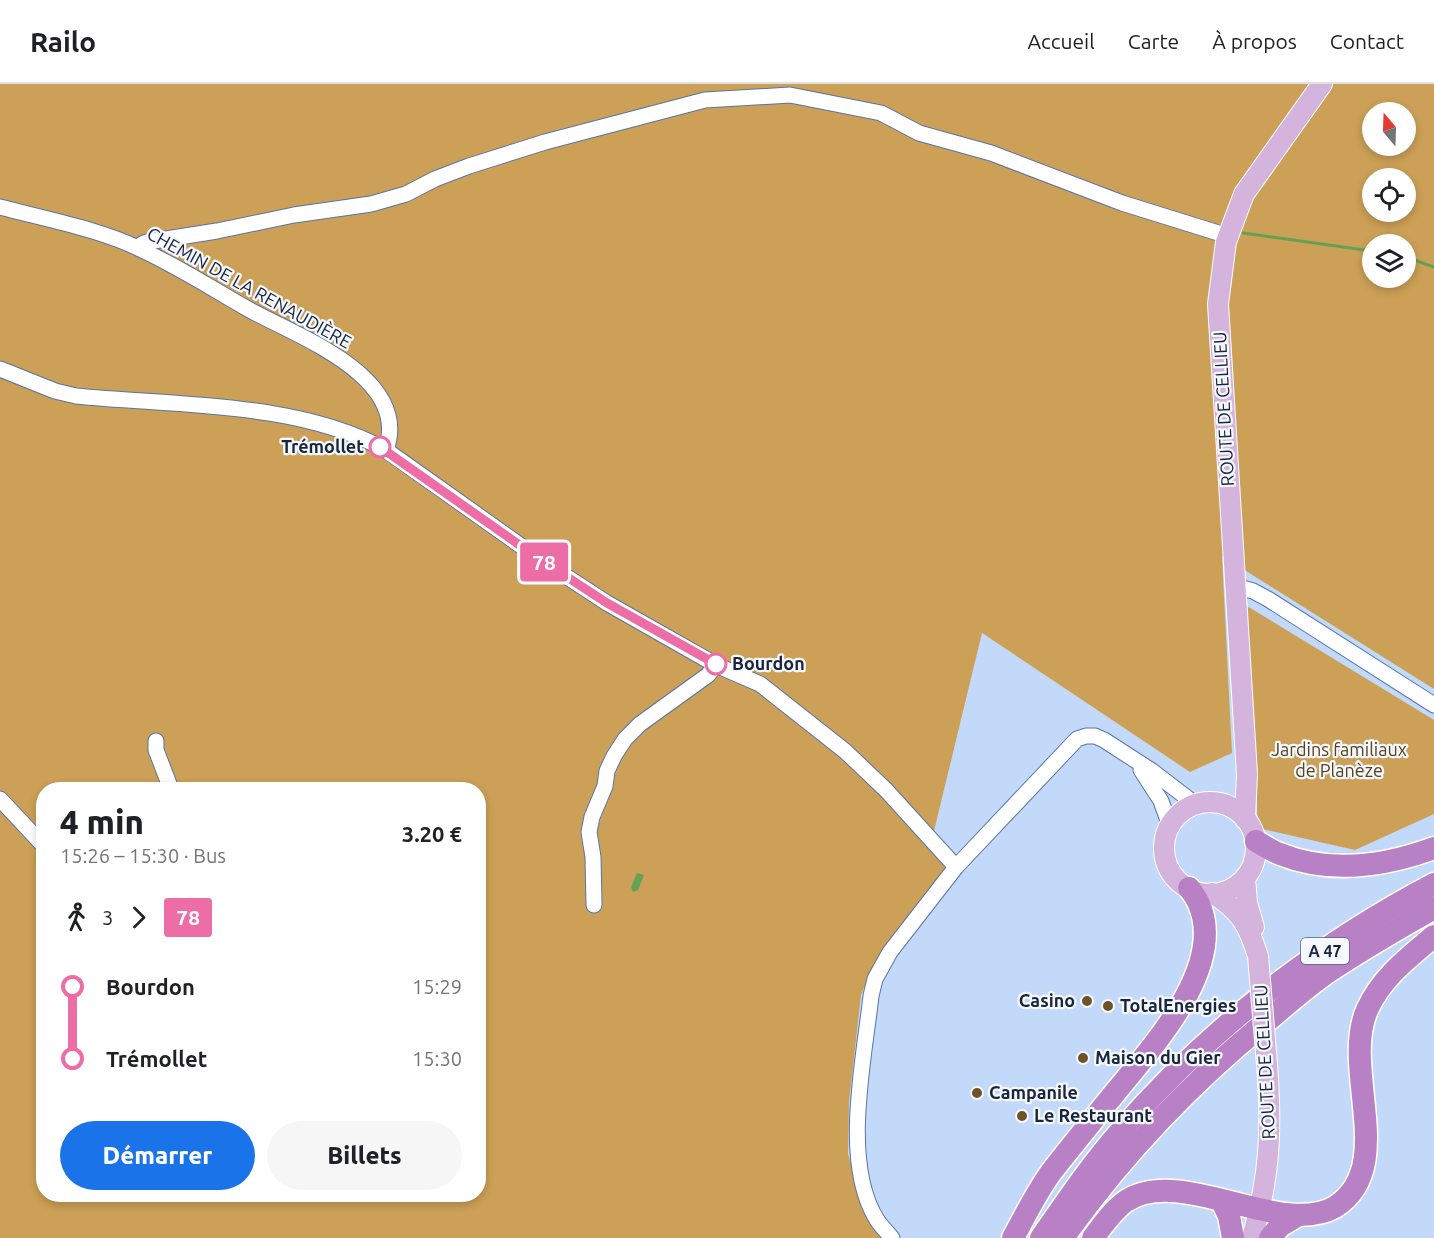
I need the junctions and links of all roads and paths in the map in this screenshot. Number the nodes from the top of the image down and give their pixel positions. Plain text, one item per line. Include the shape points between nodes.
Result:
1 (1322, 84) edge
2 (0, 207) edge
3 (1228, 237) junction
4 (140, 248) junction
5 (0, 369) edge
6 (386, 450) junction
7 (1235, 586) junction
8 (716, 665) junction
9 (1434, 705) edge
10 (156, 741) dead end
11 (1131, 759) junction
12 (1246, 762) junction
13 (168, 782) edge
14 (0, 799) edge
15 (1216, 802) junction
16 (1195, 804) junction
17 (1245, 819) junction
18 (1170, 826) junction
19 (36, 837) edge
20 (1256, 841) junction
21 (1434, 848) edge
22 (953, 870) junction
23 (1245, 878) junction
24 (1434, 884) edge
25 (1189, 888) junction
26 (1212, 893) junction
27 (594, 905) dead end
28 (1434, 908) edge
29 (1434, 936) edge
30 (1258, 956) junction
31 (1221, 1201) junction
32 (1260, 1210) junction
33 (1297, 1216) junction
34 (892, 1238) edge
35 (1012, 1238) edge
36 (1041, 1238) edge
37 (1063, 1238) edge
38 (1093, 1238) edge
39 (1233, 1238) edge
40 (1252, 1238) edge
41 (1270, 1238) edge

1 - 3 main road, ROUTE DE CELLIEU via 1244,194
2 - 4 street, CHEMIN DE LA RENAUDIÈRE
3 - 4 street via 1122,203 992,153 919,133 880,113 790,95 705,100 545,142 371,204 157,240
3 - 7 main road, ROUTE DE CELLIEU via 1218,304
4 - 6 street, CHEMIN DE LA RENAUDIÈRE via 330,351 354,369 377,393 385,409 390,424
5 - 6 street via 76,396 285,416 364,438
6 - 8 street via 607,603
7 - 9 street via 1268,599
7 - 12 main road, ROUTE DE CELLIEU
8 - 22 street via 760,684 845,751 886,790
8 - 27 street via 640,724 614,756 589,832
10 - 13 street
11 - 16 street
11 - 18 street via 1154,787
11 - 22 street via 1095,736 1077,739
12 - 15 main road via 1232,790
12 - 17 main road, ROUTE DE CELLIEU
14 - 19 street
15 - 16 main road
15 - 17 main road via 1236,810
16 - 18 main road
17 - 20 main road
18 - 25 main road via 1164,848 1166,863
20 - 21 highway via 1279,854 1310,863 1344,866 1403,859
20 - 23 main road via 1255,855
22 - 34 street via 890,952 875,979 871,996 857,1140 867,1196 877,1219
23 - 26 main road via 1224,891
23 - 30 main road, ROUTE DE CELLIEU
24 - 36 highway, A 47 via 1329,948 1223,1028 1118,1133
25 - 26 main road
25 - 35 highway via 1204,920 1204,939 1189,990 1149,1052 1050,1174
26 - 30 main road, ROUTE DE CELLIEU via 1239,913
28 - 37 highway, A 47 via 1324,975 1230,1050 1148,1132
29 - 33 highway via 1379,987 1359,1034 1366,1151 1362,1176 1334,1208
30 - 32 main road, ROUTE DE CELLIEU, bridge via 1271,1110 1270,1149
31 - 32 highway
31 - 38 highway via 1181,1192 1141,1194 1120,1206
31 - 39 highway
32 - 33 highway
32 - 40 main road, ROUTE DE CELLIEU
33 - 41 highway

